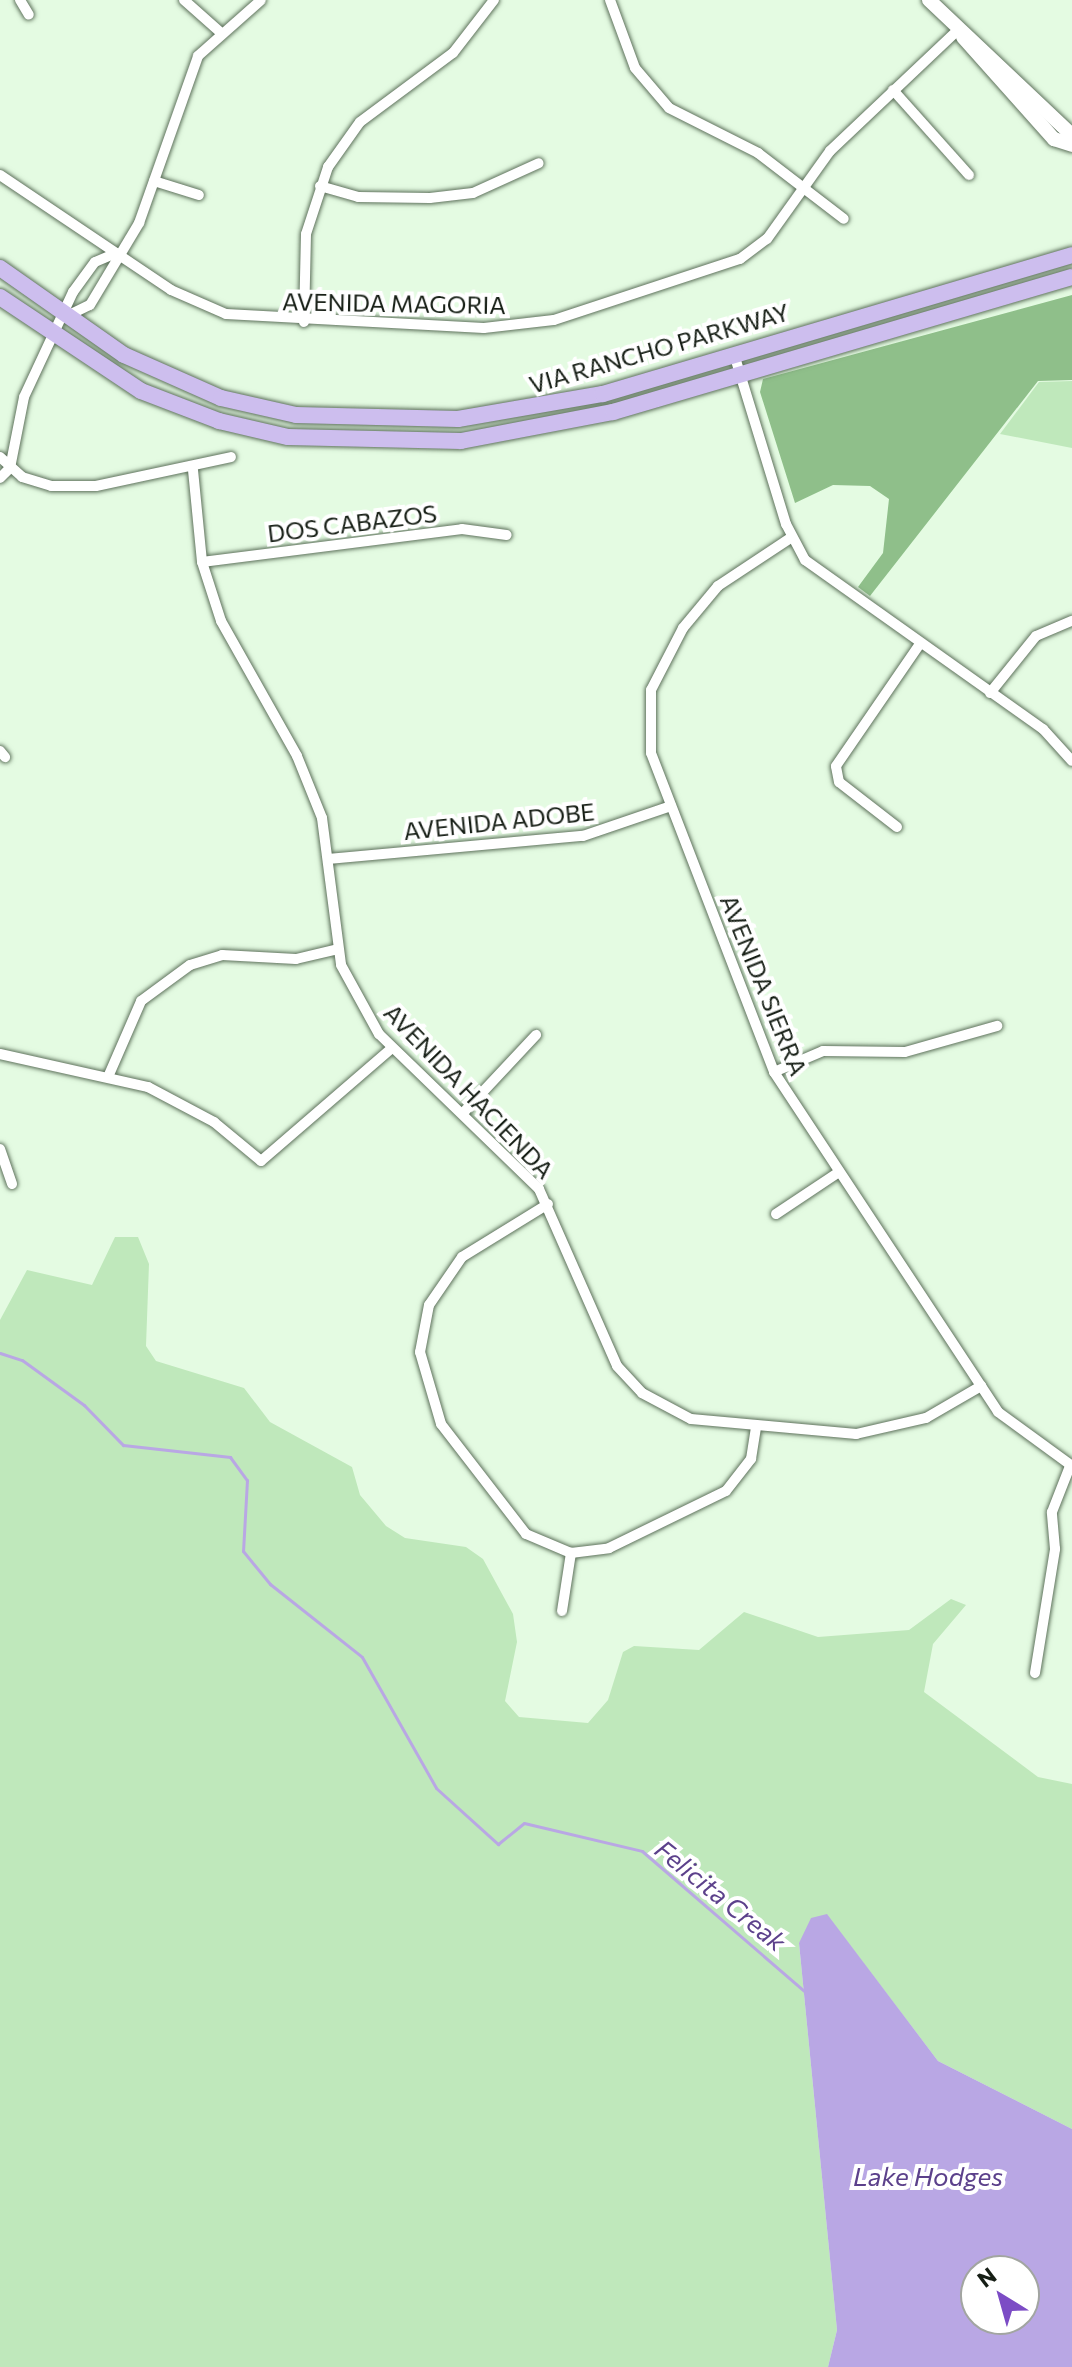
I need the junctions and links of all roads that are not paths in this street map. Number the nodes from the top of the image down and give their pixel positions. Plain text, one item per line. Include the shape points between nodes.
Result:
1 (20, 0) edge
2 (184, 0) edge
3 (261, 0) edge
4 (494, 0) edge
5 (610, 0) edge
6 (929, 0) edge
7 (29, 15) dead end
8 (959, 29) junction
9 (219, 31) junction
10 (893, 90) junction
11 (1072, 135) edge
12 (1072, 143) edge
13 (539, 163) dead end
14 (0, 175) edge
15 (969, 175) dead end
16 (154, 181) junction
17 (320, 186) junction
18 (807, 187) junction
19 (199, 195) dead end
20 (844, 219) dead end
21 (116, 253) junction
22 (1072, 255) edge
23 (0, 268) edge
24 (1072, 277) edge
25 (0, 297) edge
26 (67, 316) junction
27 (304, 322) junction
28 (54, 335) junction
29 (734, 354) junction
30 (739, 373) junction
31 (0, 457) edge
32 (231, 457) dead end
33 (10, 468) junction
34 (193, 470) junction
35 (0, 478) edge
36 (507, 535) dead end
37 (792, 537) junction
38 (202, 562) junction
39 (1072, 621) edge
40 (920, 644) junction
41 (990, 693) junction
42 (1072, 761) edge
43 (671, 806) junction
44 (897, 827) dead end
45 (328, 859) junction
46 (338, 949) junction
47 (997, 1026) dead end
48 (536, 1035) dead end
49 (392, 1048) junction
50 (0, 1054) edge
51 (774, 1072) junction
52 (108, 1077) junction
53 (463, 1113) junction
54 (0, 1149) edge
55 (839, 1172) junction
56 (12, 1184) dead end
57 (548, 1204) junction
58 (776, 1214) dead end
59 (981, 1386) junction
60 (756, 1427) junction
61 (1071, 1466) edge
62 (571, 1553) junction
63 (562, 1611) dead end
64 (1035, 1673) dead end

1 - 7 street
2 - 9 street
3 - 9 street
4 - 17 street via 453,53 360,122
5 - 18 street via 635,68 669,108
6 - 8 main road
8 - 10 street, AVENIDA MAGORIA
8 - 11 main road
8 - 12 main road via 976,59 1054,139
9 - 16 street via 183,87
10 - 15 street
10 - 18 street, AVENIDA MAGORIA via 830,151
13 - 17 street via 473,193 430,198 358,197
14 - 21 street, AVENIDA MAGORIA
16 - 19 street
16 - 21 street via 139,223
17 - 27 street via 306,234
18 - 20 street
18 - 27 street, AVENIDA MAGORIA via 767,239 740,259 554,320 484,328
21 - 26 street via 95,262
21 - 26 street via 111,275 90,305
21 - 27 street, AVENIDA MAGORIA via 187,300 226,314
22 - 29 main road, VIA RANCHO PARKWAY
23 - 26 main road, VIA RANCHO PARKWAY
24 - 30 main road, VIA RANCHO PARKWAY
25 - 28 main road, VIA RANCHO PARKWAY
26 - 28 street
26 - 29 main road, VIA RANCHO PARKWAY via 188,387 259,409 321,416 458,419 541,408
28 - 30 main road, VIA RANCHO PARKWAY via 183,410 253,431 336,440 513,435
28 - 33 street via 24,397
29 - 30 street
30 - 37 street
31 - 33 street
32 - 34 street
33 - 34 street via 51,486
33 - 35 street
34 - 38 street, AVENIDA HACIENDA
36 - 38 street, DOS CABAZOS via 462,529
37 - 40 street via 822,575
37 - 43 street, AVENIDA SIERRA via 718,586 657,676 646,731
38 - 45 street, AVENIDA HACIENDA via 221,621 309,781
39 - 41 street via 1036,636
40 - 41 street
40 - 44 street via 836,766 839,782
41 - 42 street via 1043,729
43 - 45 street, AVENIDA ADOBE via 583,836
43 - 51 street, AVENIDA SIERRA
45 - 46 street, AVENIDA HACIENDA
46 - 49 street, AVENIDA HACIENDA via 365,1014
46 - 52 street via 296,959 222,955 163,980 133,1012
47 - 51 street via 905,1052 823,1051
48 - 53 street
49 - 52 street via 261,1161 182,1102
49 - 53 street, AVENIDA HACIENDA
50 - 52 street
51 - 55 street, AVENIDA SIERRA
53 - 57 street, AVENIDA HACIENDA
54 - 56 street
55 - 58 street
55 - 59 street, AVENIDA SIERRA
57 - 60 street, AVENIDA HACIENDA via 617,1366 642,1393 679,1415
57 - 62 street via 462,1257 429,1305 420,1352 441,1424 502,1506 526,1534
59 - 60 street, AVENIDA HACIENDA via 926,1418 892,1428 856,1434
59 - 61 street, AVENIDA SIERRA via 1020,1434
60 - 62 street via 751,1459 726,1491 609,1548
61 - 64 street via 1052,1512 1055,1549
62 - 63 street

